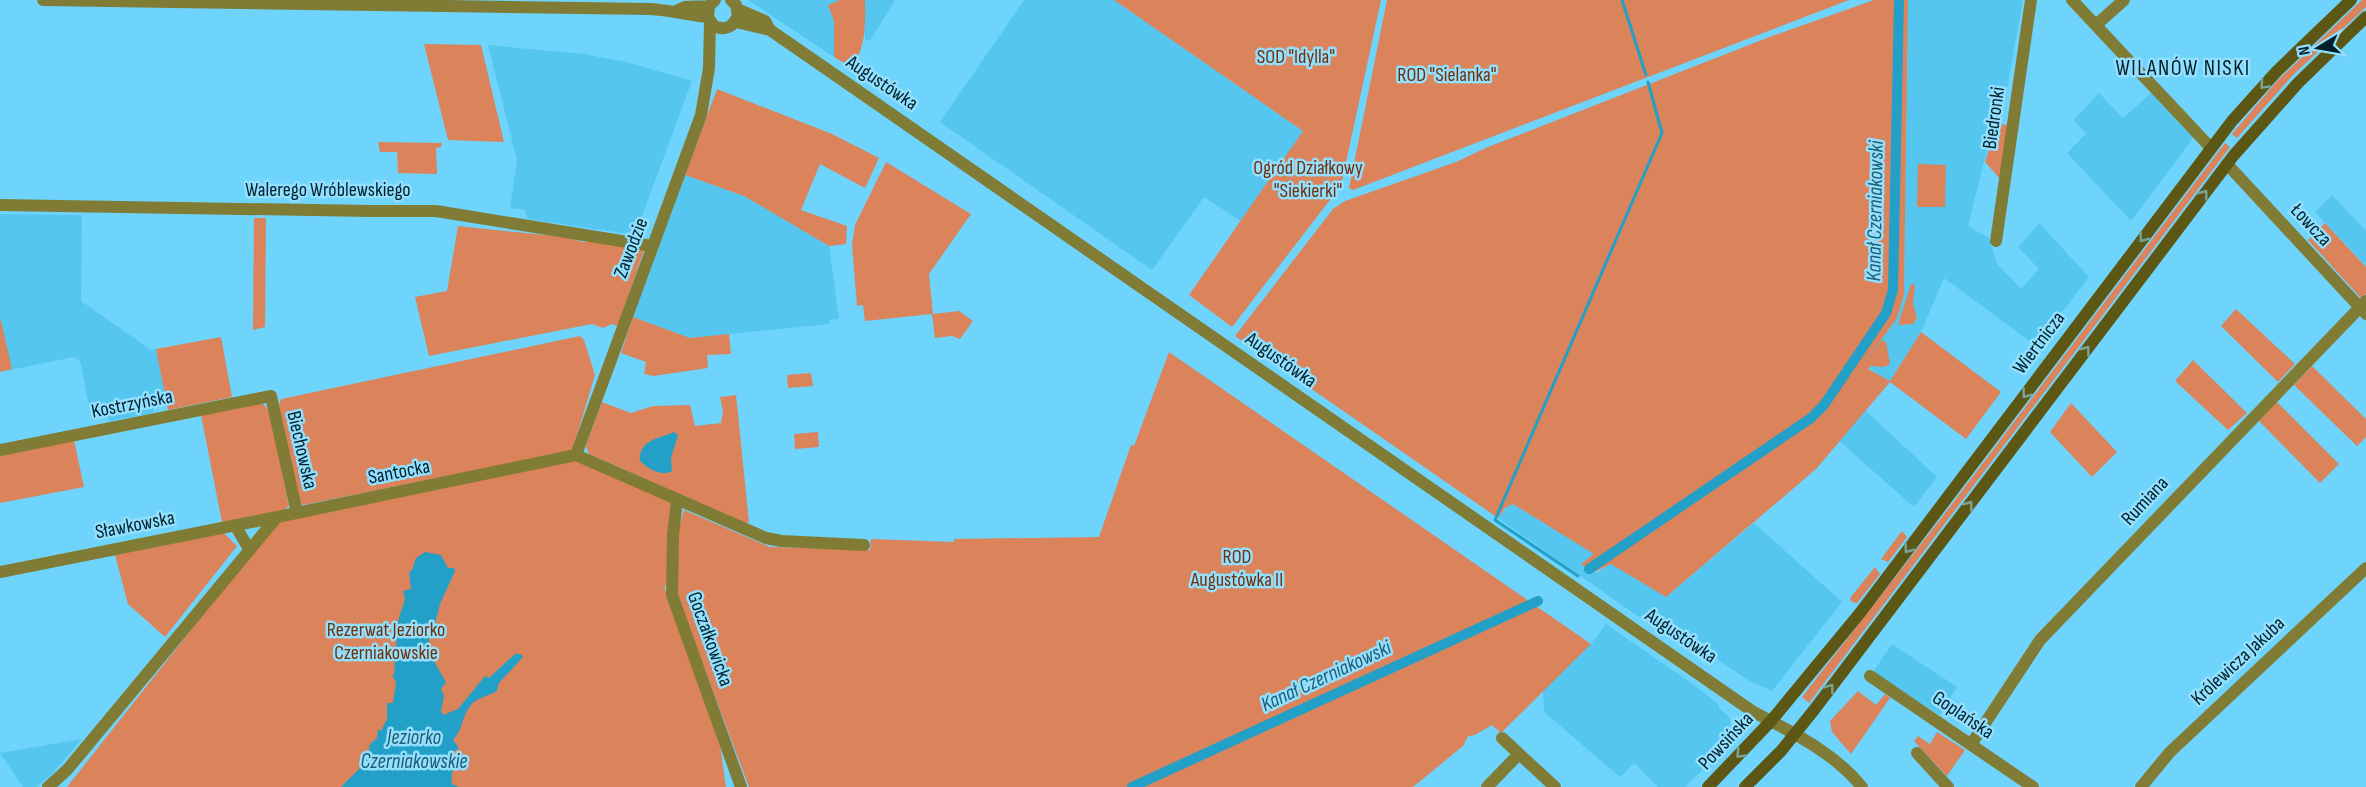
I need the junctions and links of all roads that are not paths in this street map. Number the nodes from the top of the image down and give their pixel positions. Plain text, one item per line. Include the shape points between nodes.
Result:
1 (43, 0) edge
2 (2031, 0) edge
3 (2072, 0) edge
4 (2124, 0) edge
5 (2351, 0) edge
6 (734, 6) edge
7 (712, 15) edge
8 (2366, 17) edge
9 (2096, 25) junction
10 (2211, 148) junction
11 (2227, 164) junction
12 (0, 205) edge
13 (1996, 242) dead end
14 (652, 246) junction
15 (2364, 307) edge
16 (271, 396) joint
17 (0, 450) edge
18 (576, 455) junction
19 (677, 501) junction
20 (297, 513) junction
21 (277, 517) junction
22 (235, 525) junction
23 (864, 545) dead end
24 (249, 549) junction
25 (2366, 568) edge
26 (0, 572) edge
27 (1870, 676) dead end
28 (1771, 721) junction
29 (1795, 734) junction
30 (1502, 738) dead end
31 (1972, 743) junction
32 (1917, 753) dead end
33 (1519, 754) junction
34 (48, 787) edge
35 (741, 787) edge
36 (1486, 787) edge
37 (1555, 787) edge
38 (1708, 787) edge
39 (1744, 787) edge
40 (1862, 787) edge
41 (1948, 787) edge
42 (2033, 787) edge
43 (2141, 787) edge

1 - 7 street via 676,11
2 - 13 street, Biedronki
3 - 9 street
4 - 9 street
5 -> 10 main road, Wiertnicza via 2277,71
6 - 7 street via 729,27
6 - 28 street, Augustówka
7 - 14 street, Zawodzie via 701,115
8 - 11 main road via 2277,105
9 - 10 street
10 -> 28 main road, Wiertnicza via 1860,613
11 - 15 street, Łowcza
29 -> 11 main road
12 - 14 street, Walerego Wróblewskiego via 424,210
14 - 18 street, Zawodzie
15 - 31 street, Rumiana via 2040,640
16 - 17 street, Kostrzyńska
16 - 20 street, Biechowska
18 - 19 street
18 - 20 street, Santocka
19 - 23 street via 773,539
19 - 35 street, Goczałkowicka via 672,596
20 - 21 street, Santocka
21 - 22 street, Sławkowska
21 - 24 street
22 - 24 street
22 - 26 street, Sławkowska
24 - 34 street via 67,770
25 - 43 street, Królewicza Jakuba via 2170,752
27 - 31 street, Goplańska
28 - 29 street, Augustówka
28 -> 38 main road, Powsińska
29 - 39 main road
29 - 40 street, Augustówka via 1842,767
30 - 33 street
31 - 42 street, Goplańska
32 - 41 street
33 - 36 street
33 - 37 street

